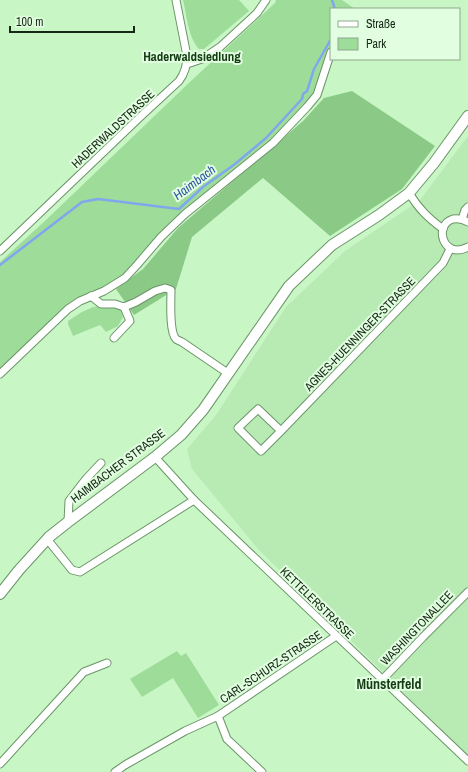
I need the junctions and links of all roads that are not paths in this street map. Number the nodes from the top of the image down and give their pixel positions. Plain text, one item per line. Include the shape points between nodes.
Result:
1 (176, 0) edge
2 (266, 0) edge
3 (330, 55) edge
4 (187, 64) junction
5 (468, 116) edge
6 (409, 193) junction
7 (468, 207) edge
8 (465, 220) edge
9 (443, 229) junction
10 (468, 247) edge
11 (450, 249) junction
12 (0, 251) edge
13 (91, 296) junction
14 (124, 307) junction
15 (114, 338) dead end
16 (0, 374) edge
17 (229, 374) junction
18 (281, 431) junction
19 (156, 457) junction
20 (101, 463) dead end
21 (194, 500) junction
22 (68, 522) junction
23 (47, 539) junction
24 (468, 592) edge
25 (0, 594) edge
26 (336, 636) junction
27 (107, 663) dead end
28 (382, 680) junction
29 (218, 716) junction
30 (468, 761) edge
31 (0, 764) edge
32 (115, 772) edge
33 (262, 772) edge

1 - 4 street
2 - 4 street via 257,13 220,47 202,59
3 - 13 street via 317,95 307,108 272,143 185,214 125,278 104,292
4 - 12 street, HADERWALDSTRASSE via 179,81
5 - 6 main road, HAIMBACHER STRASSE via 434,164
6 - 9 street via 432,221
6 - 17 main road, HAIMBACHER STRASSE via 332,245 289,286
7 - 8 street via 465,210
8 - 9 street via 450,220
9 - 11 street via 442,236
10 - 11 street via 462,250
11 - 18 street, AGNES-HUENNINGER-STRASSE via 443,263
13 - 14 street via 100,304
13 - 16 street via 68,309
14 - 15 street via 130,321
14 - 17 street via 155,290 171,290 172,331 176,339
17 - 19 main road, HAIMBACHER STRASSE via 203,410 181,435
18 - 18 street, AGNES-HUENNINGER-STRASSE via 261,451 238,428 258,409
19 - 21 street, KETTELERSTRASSE
19 - 22 main road, HAIMBACHER STRASSE
20 - 22 street, HAIMBACHER STRASSE via 69,502
21 - 23 street via 80,572 72,570
21 - 26 street, KETTELERSTRASSE
22 - 23 main road, HAIMBACHER STRASSE
23 - 25 main road, HAIMBACHER STRASSE
24 - 28 street, WASHINGTONALLEE
26 - 28 street, KETTELERSTRASSE
26 - 29 street, CARL-SCHURZ-STRASSE
27 - 31 street via 84,672
28 - 30 street, KETTELERSTRASSE
29 - 32 street, CARL-SCHURZ-STRASSE via 185,731
29 - 33 street, CARL-SCHURZ-STRASSE via 227,739

